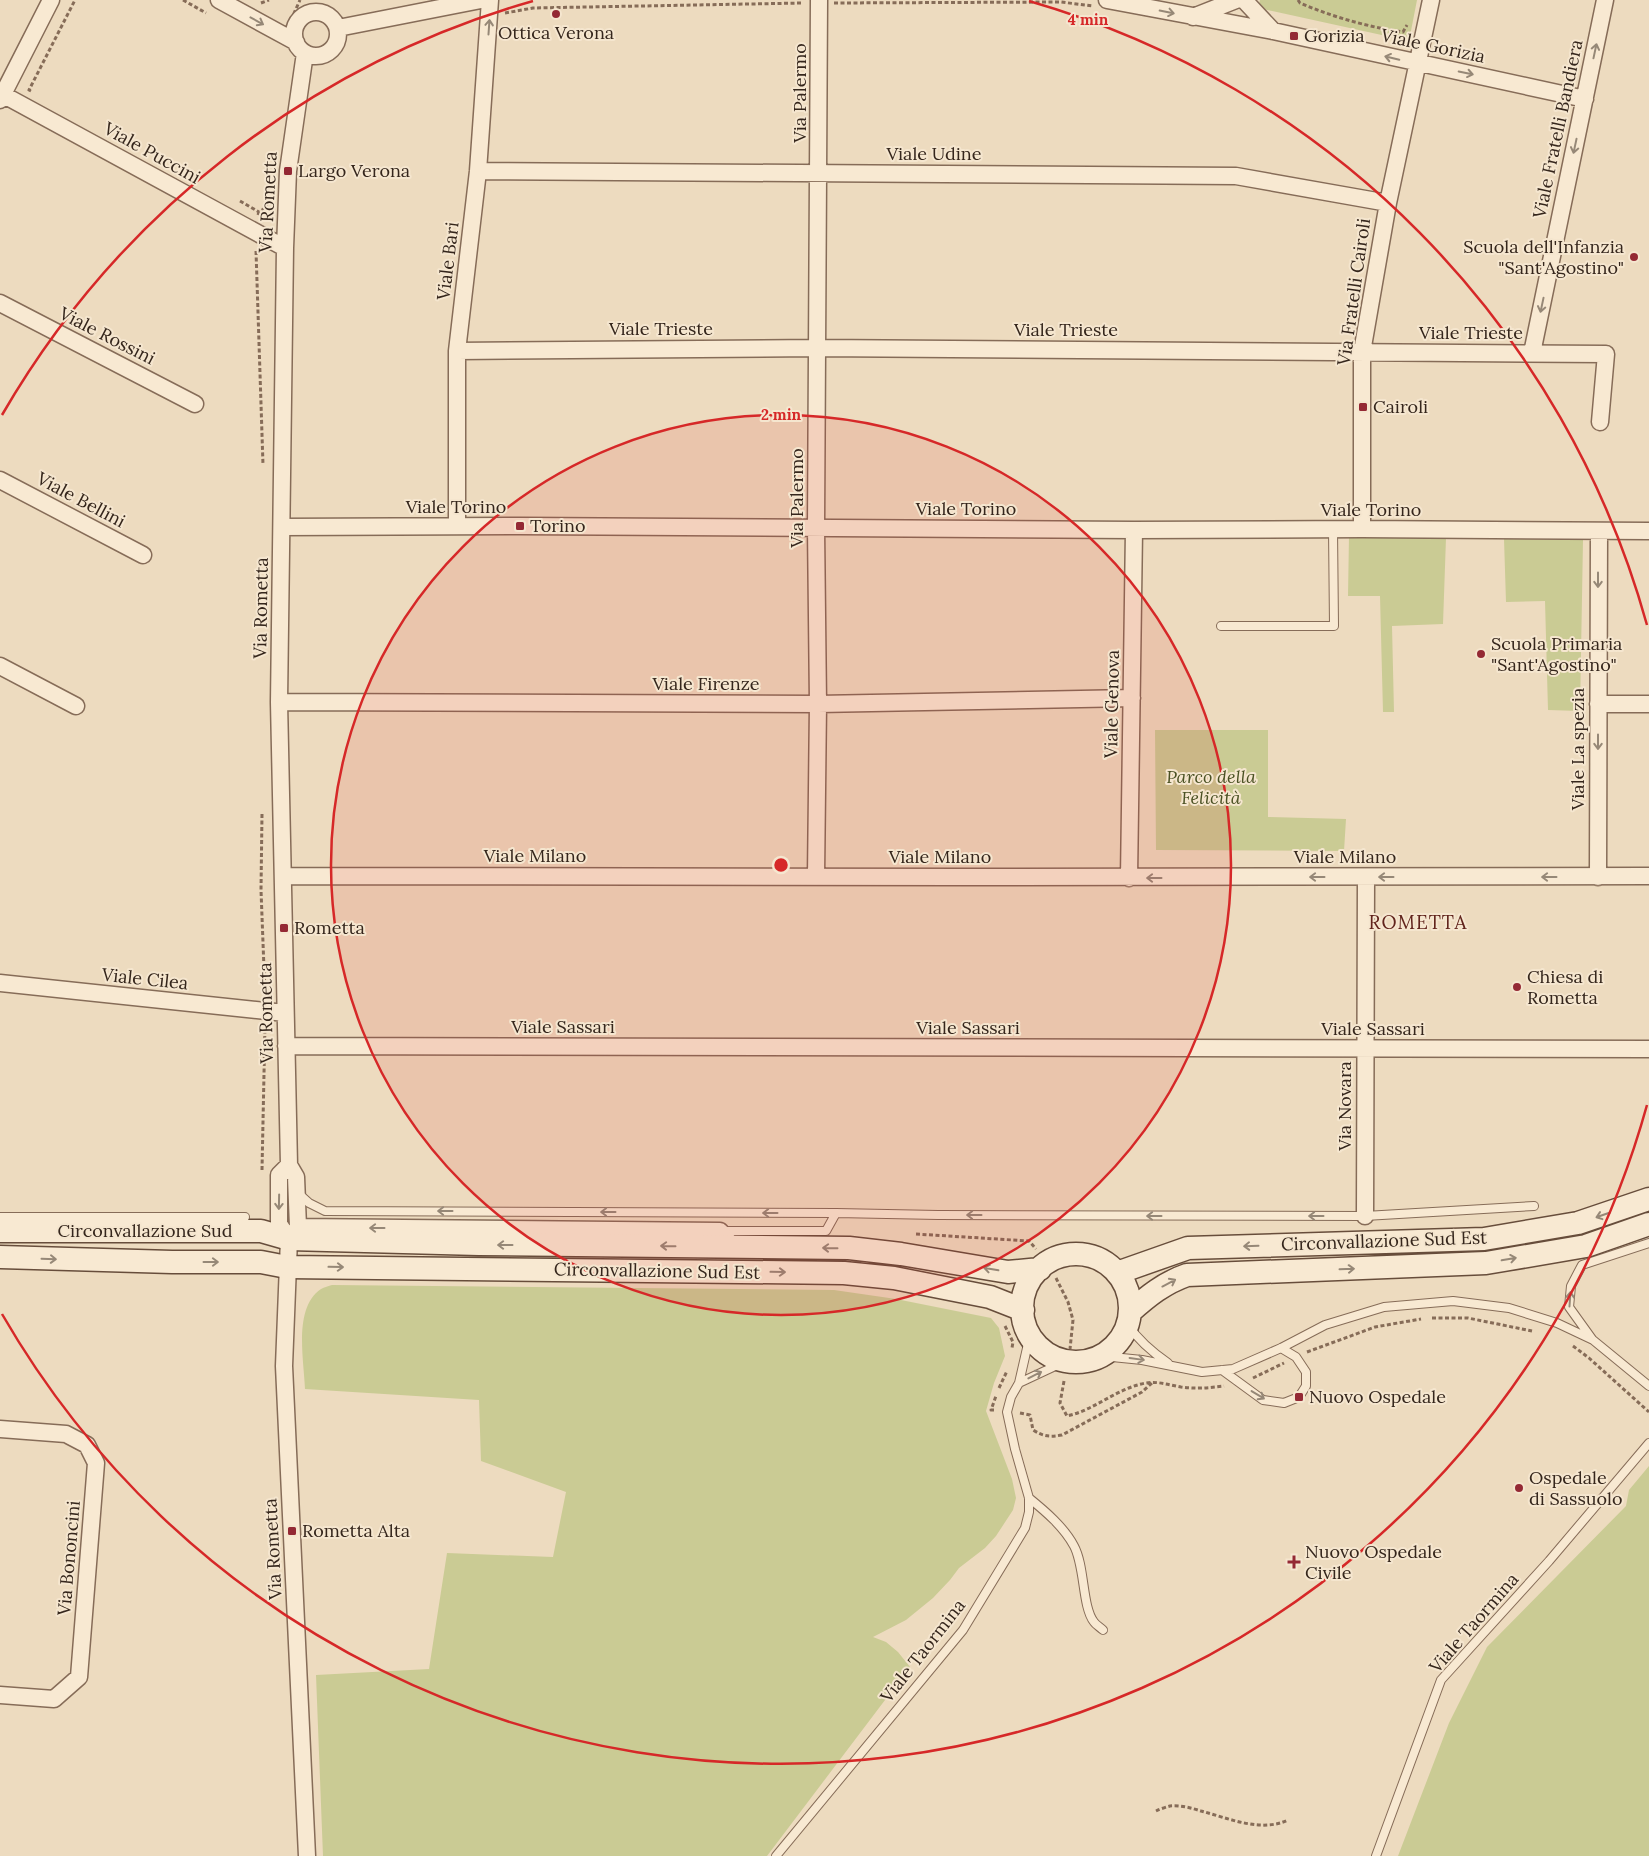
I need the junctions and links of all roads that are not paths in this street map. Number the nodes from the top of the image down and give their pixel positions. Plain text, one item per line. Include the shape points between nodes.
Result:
1 (52, 0) edge
2 (219, 0) edge
3 (480, 0) edge
4 (1236, 0) edge
5 (1244, 0) edge
6 (1431, 0) edge
7 (1605, 0) edge
8 (820, 2) edge
9 (1101, 3) edge
10 (319, 6) edge
11 (490, 8) edge
12 (1193, 17) junction
13 (338, 28) junction
14 (1274, 31) junction
15 (295, 43) junction
16 (1418, 64) junction
17 (1, 96) edge
18 (1585, 98) junction
19 (478, 171) junction
20 (820, 173) junction
21 (1388, 203) junction
22 (285, 248) junction
23 (0, 303) edge
24 (818, 348) junction
25 (457, 351) junction
26 (1362, 352) junction
27 (1532, 353) junction
28 (195, 404) dead end
29 (1600, 422) dead end
30 (0, 480) edge
31 (457, 526) junction
32 (282, 527) junction
33 (816, 528) junction
34 (1333, 529) junction
35 (1362, 529) junction
36 (1134, 530) junction
37 (1599, 531) junction
38 (1649, 531) edge
39 (143, 555) dead end
40 (1222, 626) dead end
41 (0, 666) edge
42 (1132, 698) junction
43 (279, 702) junction
44 (818, 704) junction
45 (1598, 704) junction
46 (1649, 704) edge
47 (76, 706) dead end
48 (283, 876) junction
49 (816, 876) junction
50 (1649, 876) edge
51 (1366, 877) junction
52 (1598, 877) junction
53 (1129, 878) junction
54 (0, 983) edge
55 (285, 1013) junction
56 (286, 1046) junction
57 (1365, 1049) junction
58 (1649, 1049) edge
59 (289, 1165) junction
60 (297, 1192) junction
61 (1649, 1199) edge
62 (1534, 1206) dead end
63 (836, 1213) junction
64 (1365, 1216) junction
65 (0, 1217) edge
66 (245, 1217) dead end
67 (0, 1231) edge
68 (1647, 1231) edge
69 (294, 1233) junction
70 (726, 1238) junction
71 (0, 1257) edge
72 (1044, 1265) junction
73 (287, 1267) junction
74 (1117, 1273) junction
75 (1023, 1310) junction
76 (1129, 1319) junction
77 (1030, 1336) junction
78 (1594, 1340) junction
79 (1281, 1348) junction
80 (1102, 1356) junction
81 (1066, 1364) junction
82 (1172, 1365) junction
83 (1222, 1370) junction
84 (1019, 1383) junction
85 (1649, 1386) edge
86 (0, 1430) edge
87 (1649, 1443) edge
88 (1029, 1498) junction
89 (1103, 1630) dead end
90 (0, 1695) edge
91 (307, 1856) edge
92 (776, 1856) edge
93 (1376, 1856) edge

1 - 17 street
2 -> 15 street
3 - 13 street
4 - 12 street
5 - 14 street
6 - 16 street, Via Fratelli Cairoli
18 -> 7 street, Viale Fratelli Bandiera
8 - 20 street, Via Palermo
9 -> 12 street, Viale Gorizia
10 - 13 street
10 - 15 street via 299,20
19 -> 11 street, Viale Bari
12 - 14 street, Viale Gorizia
13 - 15 street via 336,43 327,53 317,56
16 -> 14 street, Viale Gorizia
15 - 22 street, Via Rometta
16 -> 18 street, Viale Gorizia
16 - 21 street, Via Fratelli Cairoli
17 - 22 street, Viale Puccini
18 -> 27 street, Viale Fratelli Bandiera
19 - 20 street, Viale Udine
19 - 25 street, Viale Bari
20 - 21 street, Viale Udine via 1236,176
20 - 24 street, Via Palermo
21 - 26 street, Via Fratelli Cairoli
22 - 32 street, Via Rometta
23 - 28 street, Viale Rossini
24 - 25 street, Viale Trieste
24 - 26 street, Viale Trieste
24 - 33 street, Via Palermo
25 - 31 street, Viale Bari
26 - 27 street, Viale Trieste
26 - 35 street, Via Fratelli Cairoli
27 - 29 street, Viale Trieste via 1606,354
30 - 39 street, Viale Bellini
31 - 32 street, Viale Torino
31 - 33 street, Viale Torino
32 - 43 street, Via Rometta
33 - 36 street, Viale Torino
33 - 44 street, Via Palermo
34 - 35 street, Viale Torino
34 - 36 street, Viale Torino
34 - 40 lane via 1334,626
35 - 37 street, Viale Torino
36 - 42 street, Viale Genova
37 - 38 street, Viale Torino
37 -> 45 street, Viale La spezia
41 - 47 street
42 - 44 street, Viale Firenze
42 - 53 street, Viale Genova
43 - 44 street, Viale Firenze
43 - 48 street, Via Rometta
44 - 49 street, Via Palermo
45 - 46 street
45 -> 52 street, Viale La spezia
48 - 49 street, Viale Milano
48 - 55 street, Via Rometta
49 - 53 street, Viale Milano
50 - 52 street, Viale Milano
52 -> 51 street, Viale Milano
51 -> 53 street, Viale Milano
51 - 57 street, Via Novara
54 - 55 street, Viale Cilea
55 - 56 street, Via Rometta
56 - 57 street, Viale Sassari
56 - 59 street, Via Rometta
57 - 58 street, Viale Sassari
57 - 64 street, Via Novara
59 - 60 street, Via Rometta via 296,1177
59 -> 69 street, Via Rometta via 280,1175 279,1224
63 -> 60 lane via 326,1211 309,1203
60 - 69 street, Via Rometta
61 -> 74 main road, Circonvallazione Sud Est via 1578,1223 1484,1239 1188,1248
62 - 64 lane
64 -> 63 lane
63 - 70 lane via 826,1231
65 - 66 lane
67 - 69 main road, Circonvallazione Sud
76 -> 68 main road, Circonvallazione Sud Est via 1152,1293 1171,1280 1187,1275 1486,1263 1586,1246
78 -> 68 lane via 1569,1307 1572,1286 1582,1264
70 -> 69 main road, Circonvallazione Sud Est via 479,1244
69 - 73 street, Via Rometta
72 -> 70 main road, Circonvallazione Sud Est via 1008,1272 901,1254
71 -> 73 main road, Circonvallazione Sud via 260,1262
72 - 74 main road, Circonvallazione Sud Est via 1058,1258 1079,1255 1100,1260
72 - 75 main road, Circonvallazione Sud Est via 1030,1281 1024,1295
73 -> 75 main road, Circonvallazione Sud Est via 844,1273 894,1278 990,1296
73 - 91 street, Via Rometta via 284,1366
74 - 76 main road, Circonvallazione Sud Est via 1128,1291
75 - 77 main road, Circonvallazione Sud Est
76 - 80 main road, Circonvallazione Sud Est via 1122,1338
76 - 82 lane via 1138,1339
77 - 81 main road, Circonvallazione Sud Est via 1045,1352
77 - 84 lane
78 - 79 lane via 1557,1323 1509,1308 1452,1301 1384,1307 1325,1325
78 - 85 lane
79 - 83 lane via 1233,1369
83 -> 79 lane via 1263,1400 1284,1403 1298,1396 1306,1386 1306,1372 1296,1357
80 - 81 main road, Circonvallazione Sud Est
80 -> 82 lane
84 -> 81 lane
82 - 83 lane via 1202,1372
84 - 88 lane, Viale Taormina via 1007,1412
86 - 90 street, Via Bononcini via 66,1434 87,1445 96,1462 79,1677 54,1699
87 - 93 lane, Viale Taormina via 1441,1680
88 - 89 lane via 1047,1513 1074,1546 1089,1612
88 - 92 lane, Viale Taormina via 1025,1528 963,1630

